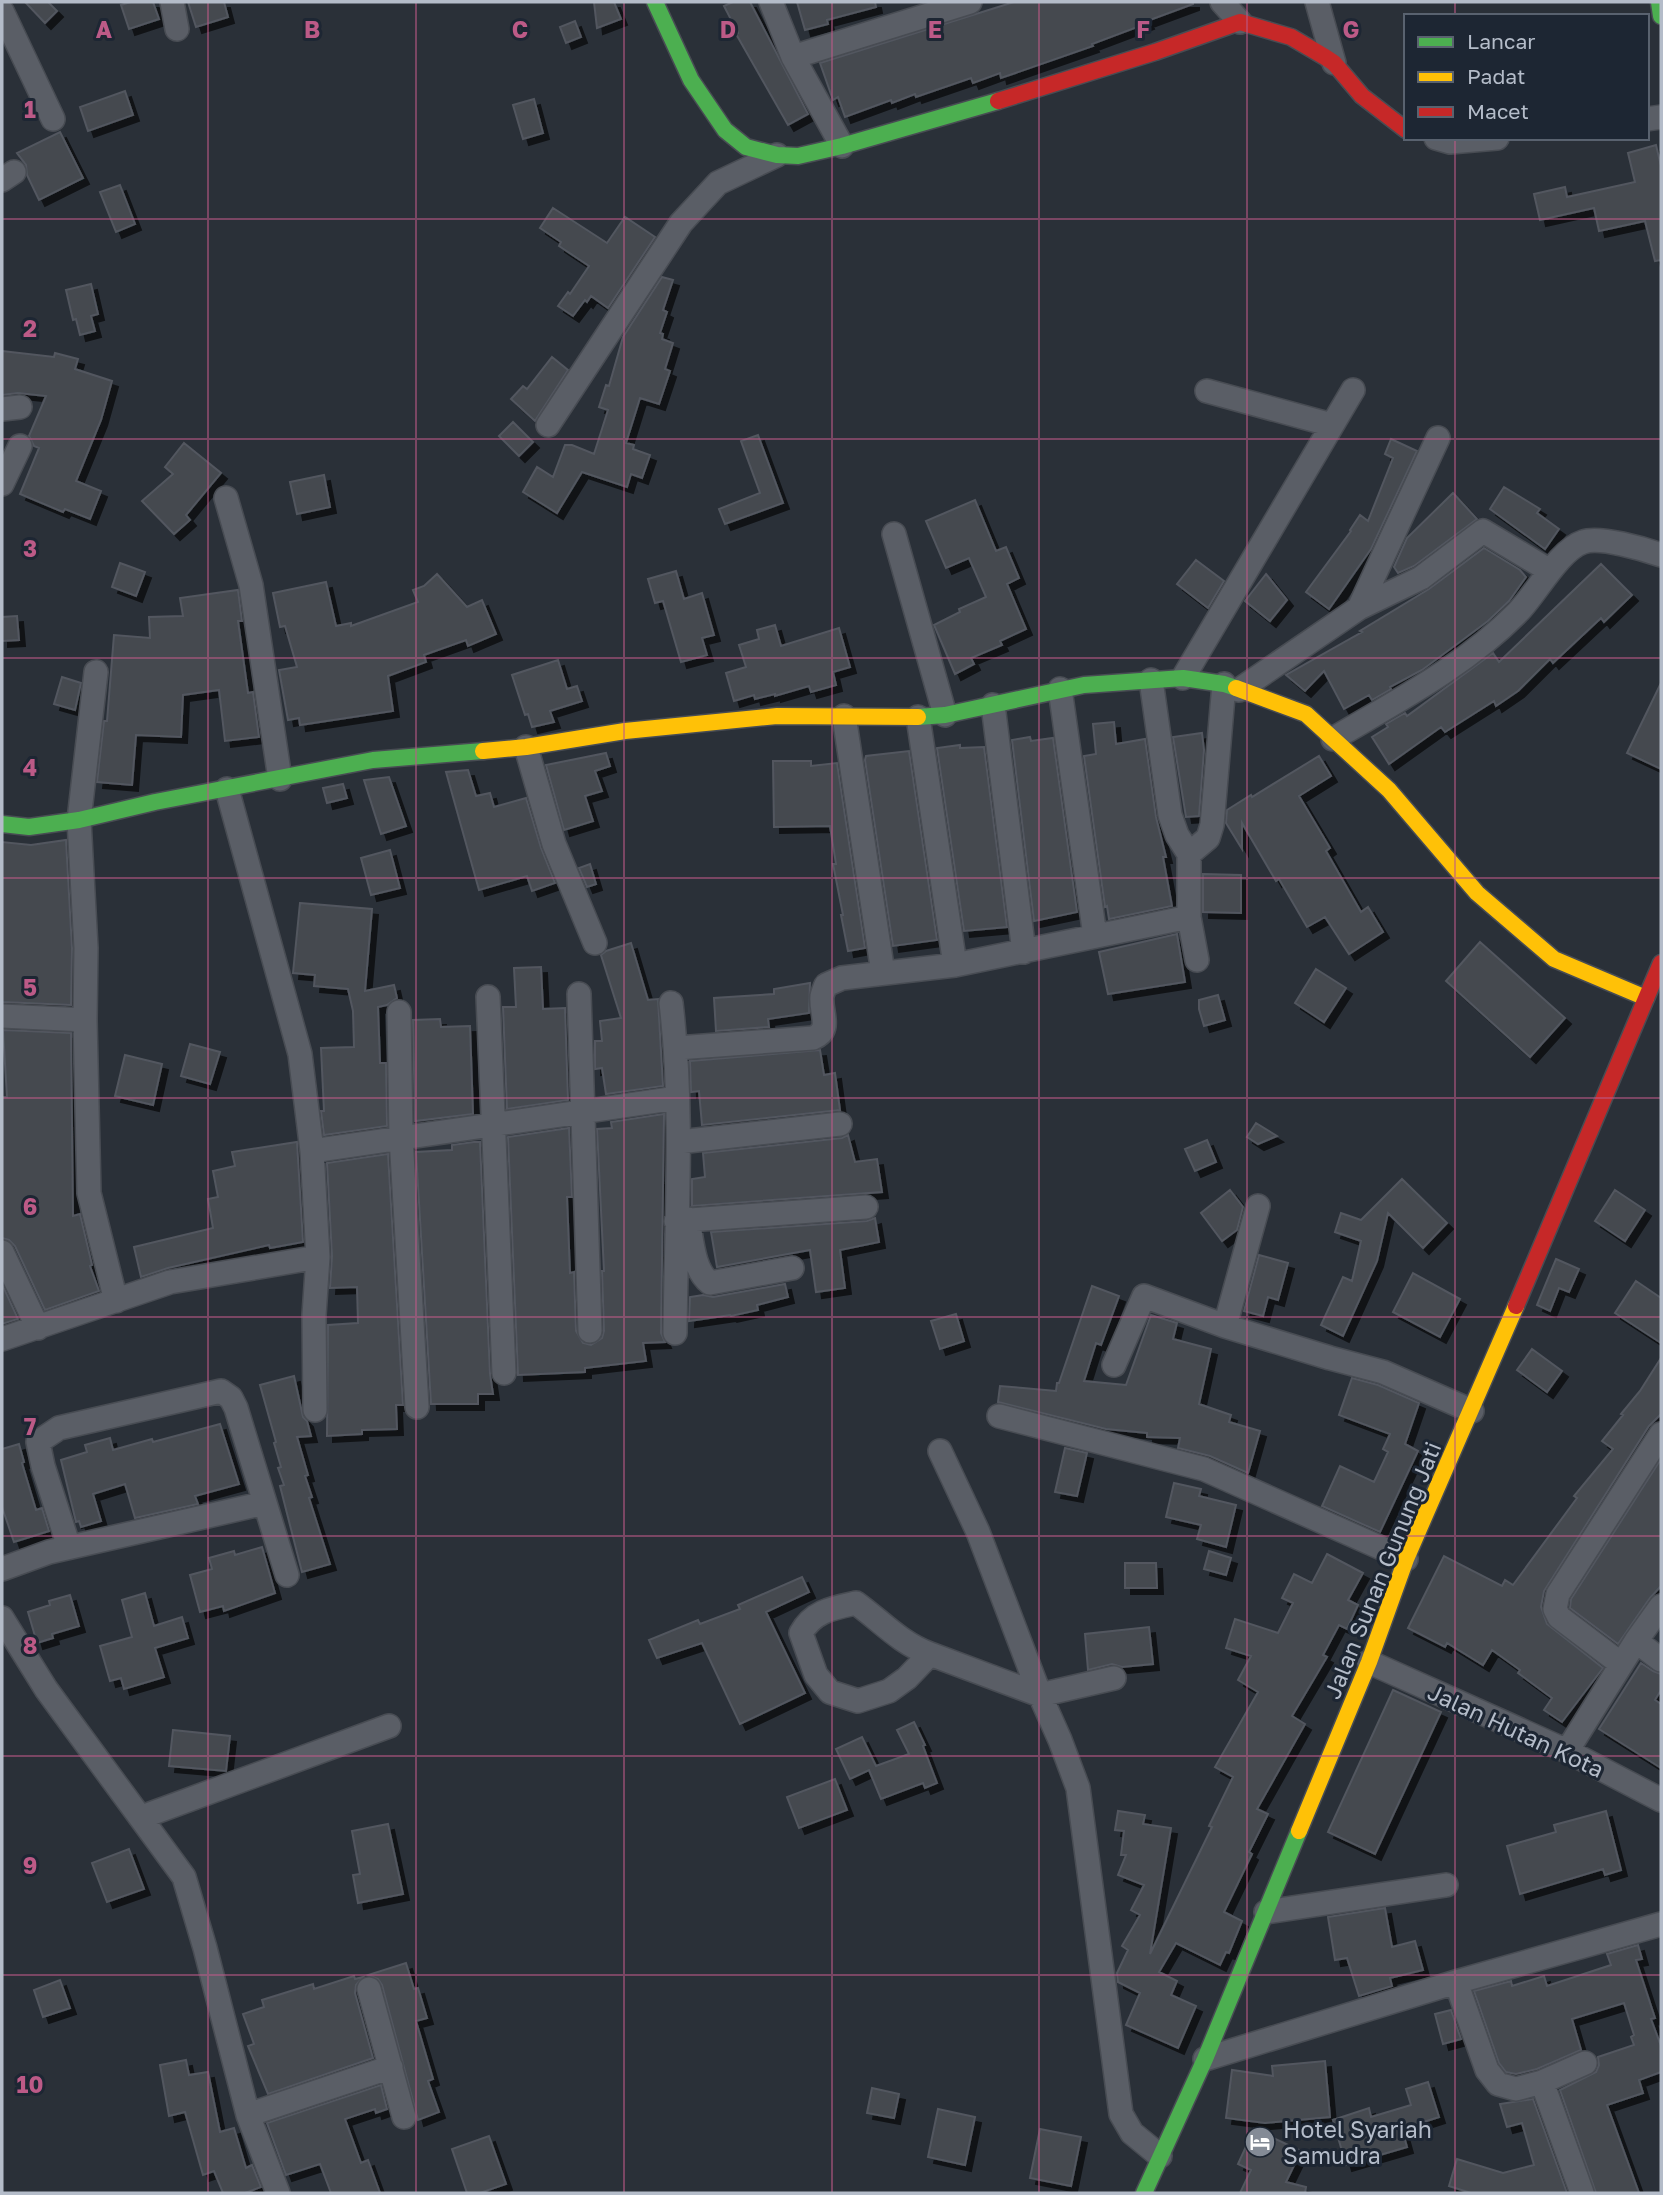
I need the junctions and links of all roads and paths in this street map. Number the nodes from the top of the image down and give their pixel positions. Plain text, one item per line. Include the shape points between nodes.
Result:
1 (172, 2) edge
2 (655, 2) edge
3 (771, 2) edge
4 (970, 2) edge
5 (1222, 2) edge
6 (1317, 2) edge
7 (1659, 2) edge
8 (2, 11) edge
9 (1661, 16) edge
10 (1240, 22) junction
11 (177, 29) dead end
12 (793, 57) junction
13 (1334, 63) junction
14 (53, 119) dead end
15 (1404, 128) edge
16 (1443, 140) edge
17 (1474, 140) edge
18 (842, 146) junction
19 (777, 155) junction
20 (1353, 390) dead end
21 (1207, 391) dead end
22 (548, 425) dead end
23 (1332, 425) junction
24 (1438, 438) dead end
25 (20, 446) dead end
26 (2, 484) edge
27 (226, 498) dead end
28 (894, 534) dead end
29 (1661, 555) edge
30 (1550, 571) junction
31 (1359, 608) junction
32 (96, 672) dead end
33 (1183, 678) junction
34 (1151, 680) junction
35 (1231, 687) junction
36 (1060, 689) junction
37 (993, 705) junction
38 (945, 715) junction
39 (844, 716) junction
40 (918, 717) junction
41 (1333, 739) junction
42 (526, 747) junction
43 (280, 779) junction
44 (227, 789) junction
45 (79, 820) junction
46 (2, 824) edge
47 (1189, 853) junction
48 (1189, 917) junction
49 (1095, 936) junction
50 (595, 943) dead end
51 (1024, 952) junction
52 (1197, 960) dead end
53 (1661, 963) edge
54 (955, 965) junction
55 (883, 973) junction
56 (579, 994) dead end
57 (488, 997) dead end
58 (1646, 998) junction
59 (671, 1003) dead end
60 (399, 1012) dead end
61 (2, 1016) edge
62 (85, 1020) junction
63 (677, 1048) junction
64 (677, 1098) junction
65 (583, 1111) junction
66 (840, 1124) dead end
67 (492, 1125) junction
68 (401, 1137) junction
69 (679, 1142) junction
70 (312, 1151) junction
71 (1258, 1206) dead end
72 (866, 1207) dead end
73 (682, 1220) junction
74 (2, 1252) edge
75 (318, 1257) junction
76 (792, 1269) dead end
77 (116, 1301) junction
78 (1225, 1326) junction
79 (38, 1328) junction
80 (590, 1331) dead end
81 (675, 1333) dead end
82 (2, 1339) edge
83 (1114, 1365) dead end
84 (504, 1373) dead end
85 (417, 1407) dead end
86 (315, 1410) dead end
87 (1472, 1410) junction
88 (999, 1416) dead end
89 (1661, 1434) edge
90 (940, 1451) dead end
91 (265, 1503) junction
92 (69, 1547) junction
93 (1406, 1559) junction
94 (2, 1569) edge
95 (287, 1575) dead end
96 (1661, 1606) edge
97 (3, 1622) edge
98 (1636, 1641) junction
99 (930, 1654) junction
100 (1661, 1661) edge
101 (1369, 1662) junction
102 (1621, 1664) junction
103 (1114, 1678) dead end
104 (1040, 1695) junction
105 (389, 1726) dead end
106 (1567, 1751) junction
107 (1661, 1800) edge
108 (142, 1817) junction
109 (1446, 1885) dead end
110 (1265, 1912) junction
111 (1661, 1924) edge
112 (1456, 1982) junction
113 (369, 1989) dead end
114 (1205, 2059) junction
115 (1585, 2063) dead end
116 (391, 2067) junction
117 (1542, 2082) junction
118 (248, 2115) junction
119 (404, 2117) dead end
120 (1160, 2156) junction
121 (278, 2193) edge
122 (1144, 2193) edge
123 (1582, 2193) edge

1 - 11 street
2 - 19 street via 691,80 725,130 746,147
3 - 12 street
4 - 12 street
5 - 10 street
6 - 13 street
7 - 9 street
8 - 14 street
10 - 13 street via 1291,37
10 - 18 street
12 - 18 street
13 - 15 street via 1362,96
16 - 17 street
18 - 19 street via 797,156
19 - 22 street via 718,183 681,223
20 - 23 street
21 - 23 street
23 - 33 street
24 - 31 street
25 - 26 street
27 - 43 street via 251,585
28 - 38 street
29 - 30 street via 1593,540 1580,543
30 - 31 street via 1483,531 1421,578
30 - 41 street via 1519,612 1462,661
31 - 35 street
32 - 45 street
33 - 34 street
33 - 35 street
34 - 36 street
34 - 47 street via 1170,815
35 - 41 street via 1306,714
35 - 47 street via 1209,838
36 - 37 street
36 - 49 street
37 - 38 street
37 - 51 street
38 - 40 street
39 - 40 street
39 - 42 street via 685,724
39 - 55 street
40 - 54 street
41 - 58 street via 1389,790 1477,893 1554,959
42 - 43 street via 373,760
42 - 50 street via 554,844
43 - 44 street
44 - 45 street
44 - 70 street via 300,1054
45 - 46 street via 29,827
45 - 62 street
47 - 48 street
48 - 49 street
48 - 52 street
49 - 51 street
51 - 54 street
53 - 58 street, Jalan Sunan Gunung Jati
54 - 55 street
55 - 63 street via 842,978 826,985 822,996 825,1028 813,1038
56 - 65 street
57 - 67 street
58 - 87 street, Jalan Sunan Gunung Jati
59 - 63 street
60 - 68 street
61 - 62 street
62 - 77 street via 89,1193
63 - 64 street
64 - 65 street
64 - 69 street
65 - 67 street
65 - 80 street
66 - 69 street
67 - 68 street
67 - 84 street
68 - 70 street
68 - 85 street
69 - 73 street
70 - 75 street
71 - 78 street
72 - 73 street
73 - 76 street via 702,1277 710,1283
73 - 81 street
74 - 79 street
75 - 77 street via 170,1282
75 - 86 street
77 - 79 street
78 - 83 street via 1144,1296
78 - 87 street via 1383,1372
79 - 82 street
87 - 93 street, Jalan Sunan Gunung Jati
88 - 93 street via 1204,1469
89 - 102 street via 1558,1594 1555,1609 1559,1617
90 - 104 street via 978,1532
91 - 92 street
91 - 92 street via 236,1408 221,1391 59,1428 38,1442
91 - 95 street
92 - 94 street
93 - 101 street, Jalan Sunan Gunung Jati
96 - 98 street
97 - 108 street via 46,1689
98 - 100 street
98 - 102 street
99 - 99 street via 889,1691 858,1701 830,1692 816,1675 802,1633 817,1614 856,1602 894,1634
99 - 104 street
101 - 106 street, Jalan Hutan Kota
101 - 110 street, Jalan Sunan Gunung Jati
102 - 106 street
103 - 104 street
104 - 120 street via 1078,1788 1121,2114 1132,2133
105 - 108 street
106 - 107 street, Jalan Hutan Kota
108 - 118 street via 184,1877
109 - 110 street
110 - 114 street, Jalan Sunan Gunung Jati
111 - 112 street
112 - 114 street
112 - 117 street via 1492,2078 1516,2089
113 - 116 street
114 - 120 street, Jalan Sunan Gunung Jati
115 - 117 street
116 - 118 street
116 - 119 street
117 - 123 street
118 - 121 street
120 - 122 street, Jalan Sunan Gunung Jati

